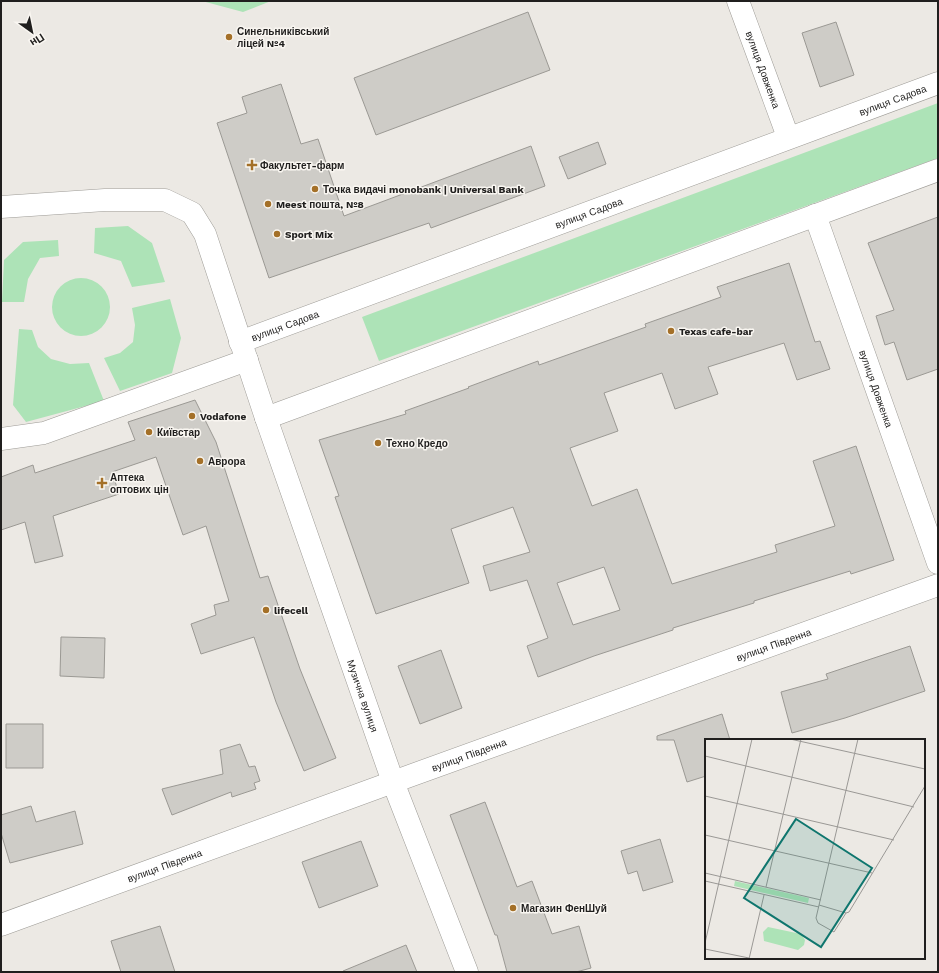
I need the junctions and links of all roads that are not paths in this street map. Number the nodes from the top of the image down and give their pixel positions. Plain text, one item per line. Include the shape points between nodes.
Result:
1 (738, 1) edge
2 (938, 83) edge
3 (788, 138) junction
4 (938, 170) edge
5 (1, 207) edge
6 (815, 215) junction
7 (244, 351) junction
8 (266, 418) junction
9 (1, 439) edge
10 (938, 563) edge
11 (938, 585) edge
12 (393, 782) junction
13 (1, 925) edge
14 (467, 972) edge

1 - 3 street, вулиця Довженка
2 - 3 street, вулиця Садова
3 - 7 street, вулиця Садова
4 - 6 street
5 - 7 street, Музична вулиця via 105,200 166,200 192,213 205,234
6 - 8 street
6 - 10 street, вулиця Довженка
7 - 8 street, Музична вулиця
7 - 9 street, вулиця Садова via 44,433
8 - 12 street, Музична вулиця
11 - 12 street, вулиця Південна
12 - 13 street, вулиця Південна
12 - 14 street, Музична вулиця

